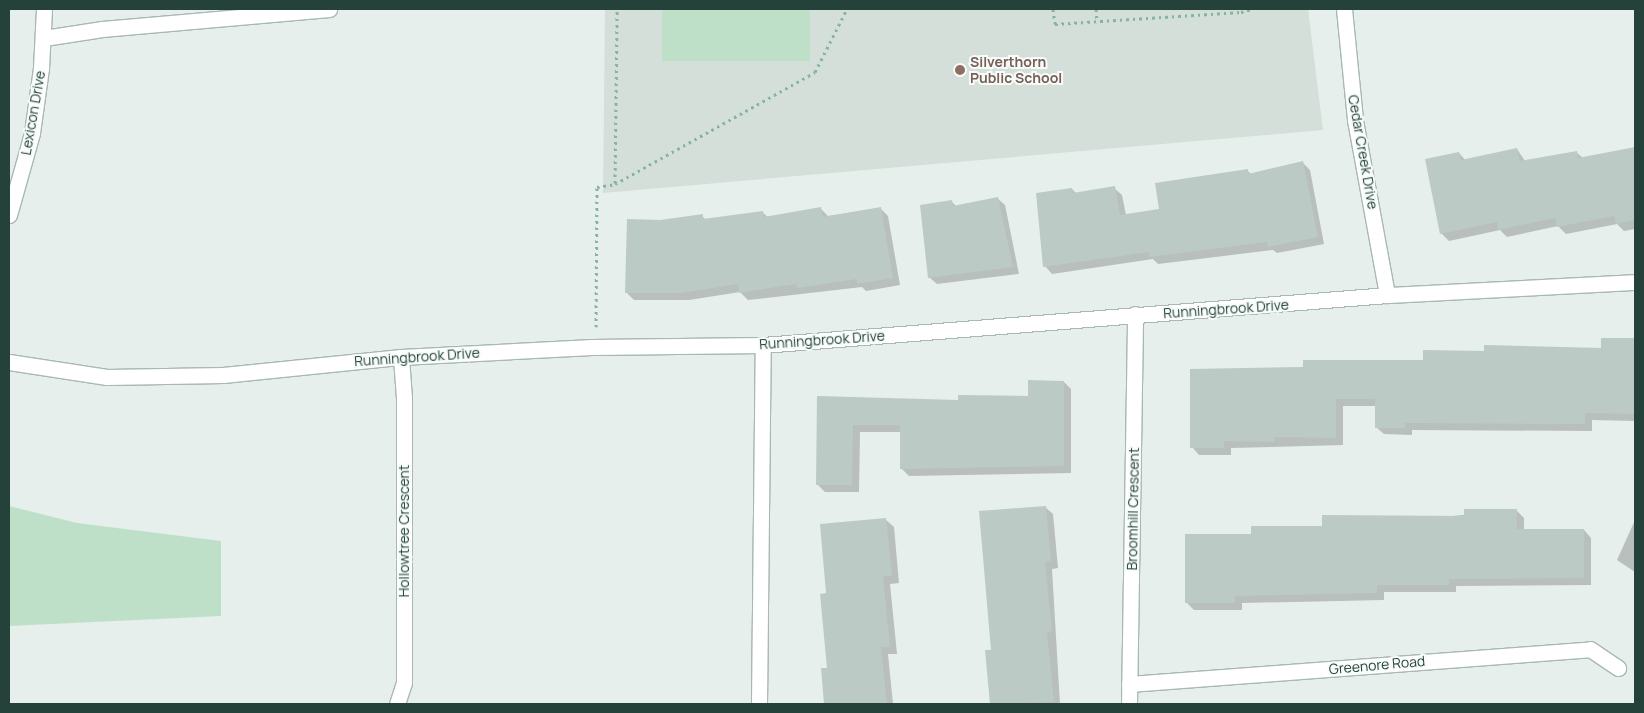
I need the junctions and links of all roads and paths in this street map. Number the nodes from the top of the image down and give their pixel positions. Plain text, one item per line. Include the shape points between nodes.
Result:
1 (44, 9) edge
2 (329, 9) edge
3 (617, 9) edge
4 (847, 9) edge
5 (1053, 9) edge
6 (1096, 9) edge
7 (1252, 9) edge
8 (1344, 9) edge
9 (1097, 20) junction
10 (44, 38) junction
11 (614, 184) junction
12 (9, 215) edge
13 (1635, 282) edge
14 (1387, 295) junction
15 (1135, 314) junction
16 (763, 344) junction
17 (592, 347) junction
18 (401, 357) junction
19 (9, 362) edge
20 (1618, 668) dead end
21 (1129, 684) junction
22 (397, 704) edge
23 (759, 704) edge
24 (1129, 704) edge

1 - 10 street, Lexicon Drive
2 - 10 street via 102,29
3 - 11 path
4 - 11 path via 815,72
5 - 9 path via 1055,24
6 - 9 path
7 - 9 path
8 - 14 street, Cedar Creek Drive via 1355,120
10 - 12 street, Lexicon Drive via 32,133
11 - 17 path via 597,187 596,333
13 - 14 street, Runningbrook Drive
14 - 15 street, Runningbrook Drive via 1342,301
15 - 16 street, Runningbrook Drive
15 - 21 street, Broomhill Crescent
16 - 17 street, Runningbrook Drive
16 - 23 street
17 - 18 street, Runningbrook Drive
18 - 19 street, Runningbrook Drive via 223,375 107,377
18 - 22 street, Hollowtree Crescent via 404,673
20 - 21 street, Greenore Road via 1590,649
21 - 24 street, Broomhill Crescent

